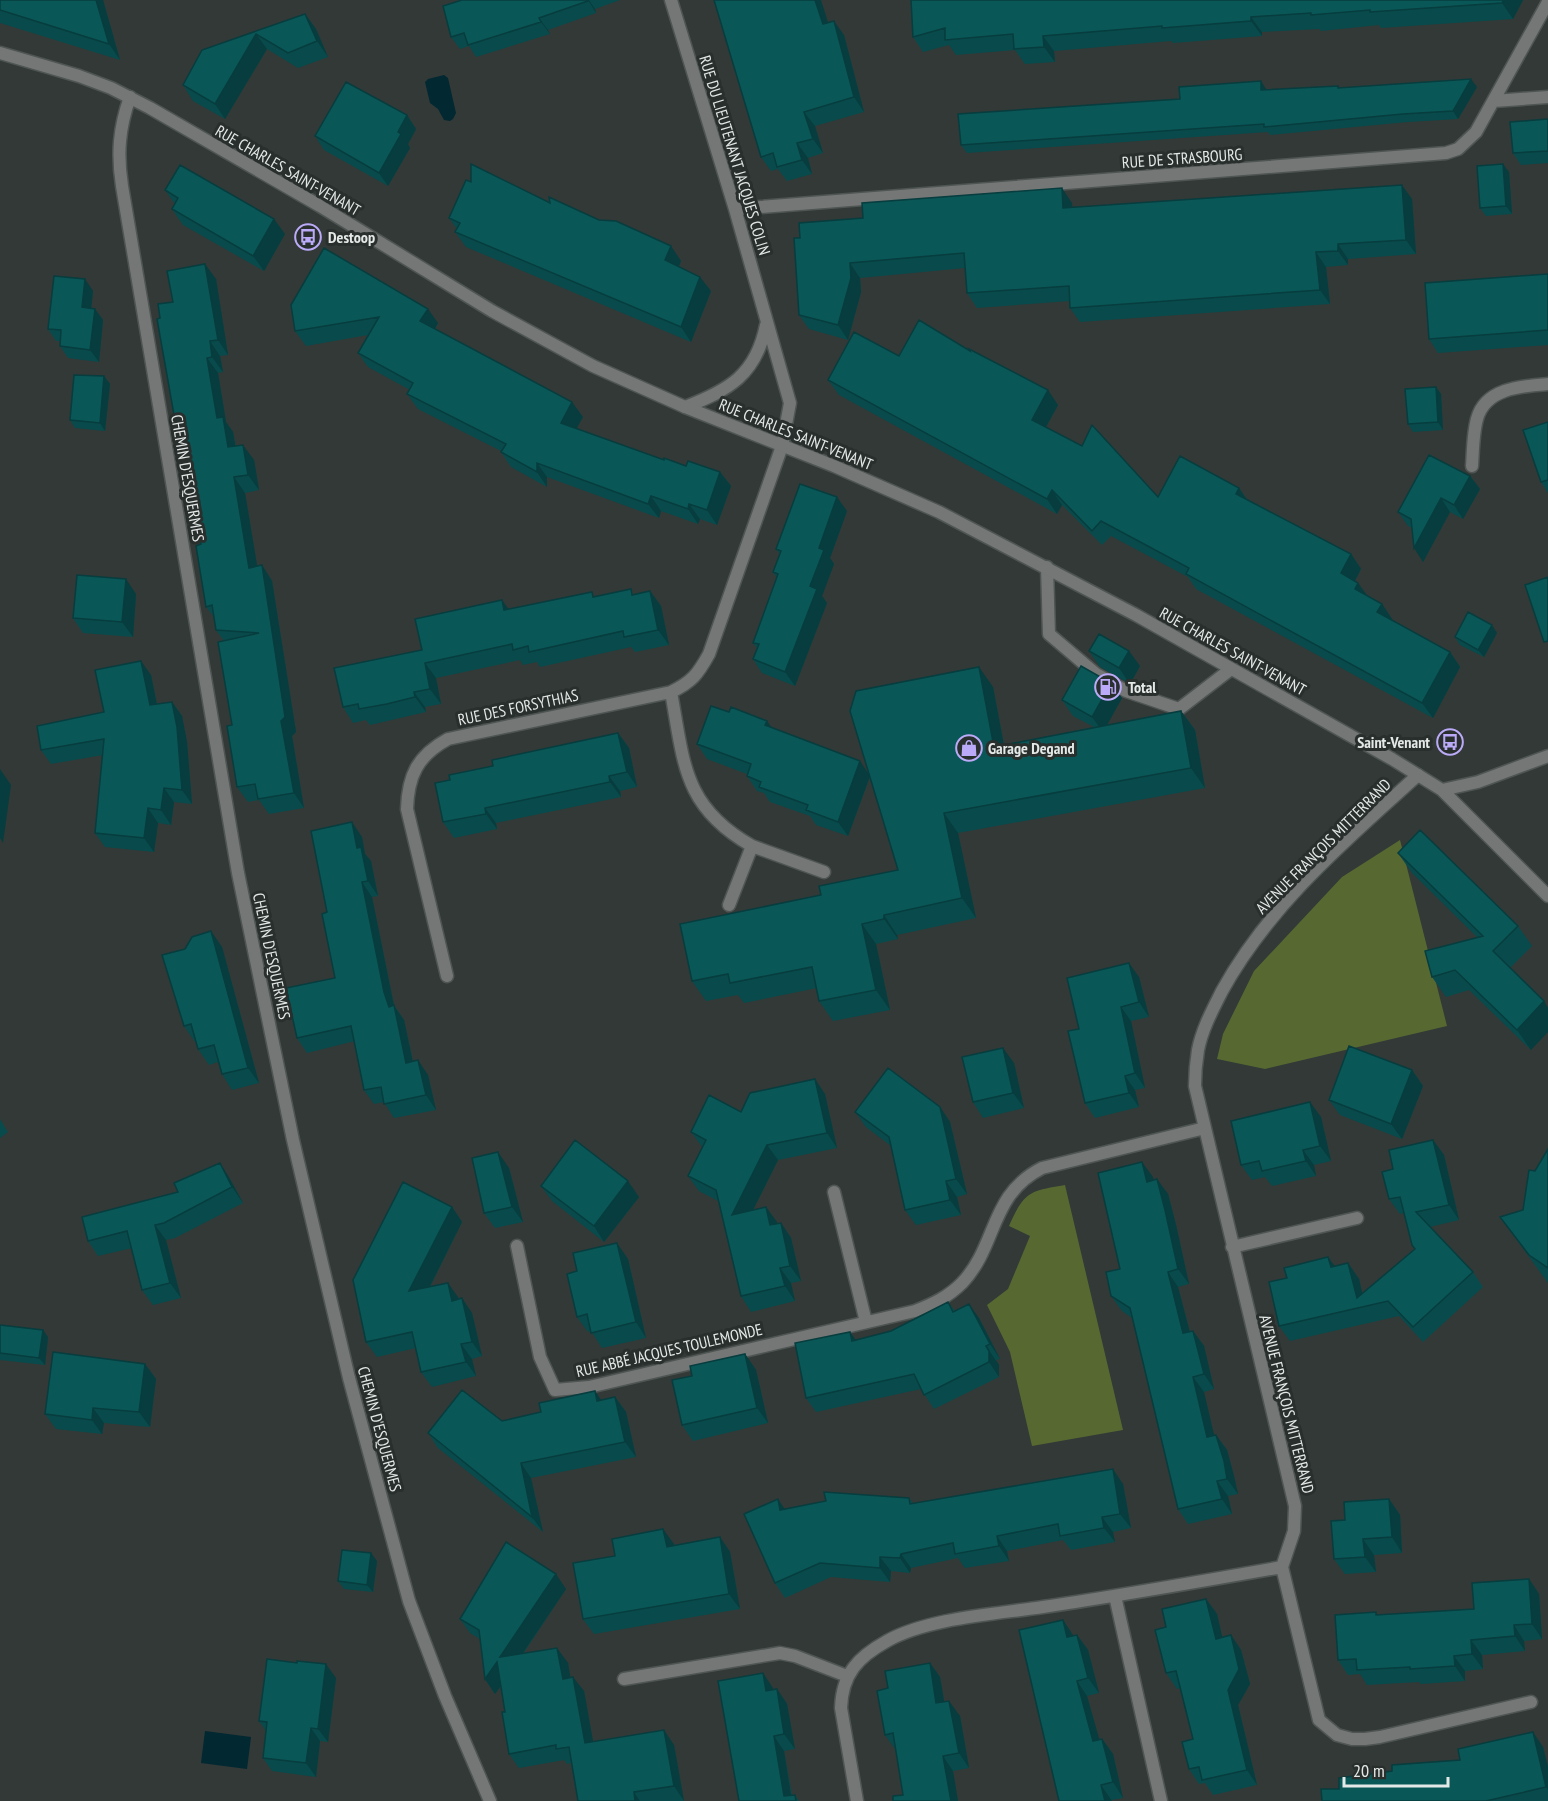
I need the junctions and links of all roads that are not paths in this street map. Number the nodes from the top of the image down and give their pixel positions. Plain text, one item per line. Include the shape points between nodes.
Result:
1 (671, 0) edge
2 (1548, 2) edge
3 (0, 53) edge
4 (1548, 97) edge
5 (130, 98) junction
6 (1494, 101) junction
7 (735, 209) junction
8 (767, 321) junction
9 (1548, 384) edge
10 (685, 407) junction
11 (782, 446) junction
12 (1472, 466) dead end
13 (1047, 567) junction
14 (1231, 669) junction
15 (671, 692) junction
16 (1548, 756) edge
17 (1418, 775) junction
18 (1442, 790) junction
19 (752, 846) junction
20 (824, 872) dead end
21 (1548, 896) edge
22 (729, 905) dead end
23 (447, 976) dead end
24 (1205, 1128) junction
25 (834, 1192) dead end
26 (1357, 1218) dead end
27 (517, 1246) dead end
28 (1232, 1247) junction
29 (866, 1322) junction
30 (1282, 1568) junction
31 (1115, 1596) junction
32 (847, 1676) junction
33 (624, 1679) dead end
34 (1531, 1702) dead end
35 (490, 1801) edge
36 (857, 1801) edge
37 (1161, 1801) edge

1 - 7 street, RUE DU LIEUTENANT JACQUES COLIN
2 - 6 street, RUE DE STRASBOURG
3 - 5 street, RUE CHARLES SAINT-VENANT via 96,82
4 - 6 street
5 - 10 street, RUE CHARLES SAINT-VENANT via 320,206 492,311 592,366
5 - 35 street, CHEMIN D'ESQUERMES via 121,126 118,160 238,873 293,1140 349,1378 409,1602
6 - 7 street, RUE DE STRASBOURG via 1467,143 1434,156
7 - 8 street, RUE DU LIEUTENANT JACQUES COLIN
8 - 10 street via 753,362 717,395
8 - 11 street, RUE DU LIEUTENANT JACQUES COLIN via 790,403
9 - 12 street via 1515,388 1487,402 1477,418
10 - 11 street, RUE CHARLES SAINT-VENANT
11 - 13 street, RUE CHARLES SAINT-VENANT via 939,512
11 - 15 street, RUE DES FORSYTHIAS via 709,654 698,674
13 - 14 street, RUE CHARLES SAINT-VENANT
13 - 14 street via 1050,634 1096,674 1126,691 1179,709
14 - 17 street, RUE CHARLES SAINT-VENANT
15 - 19 street via 685,770 700,803 734,836
15 - 23 street, RUE DES FORSYTHIAS via 448,739 421,760 413,773 407,809
16 - 18 street via 1478,782
17 - 18 street, RUE CHARLES SAINT-VENANT
17 - 24 street, AVENUE FRANÇOIS MITTERRAND via 1282,906 1227,982 1198,1048 1195,1086
18 - 21 street, RUE CHARLES SAINT-VENANT
19 - 20 street
19 - 22 street
24 - 28 street, AVENUE FRANÇOIS MITTERRAND
24 - 29 street, RUE ABBÉ JACQUES TOULEMONDE via 1042,1168 1028,1175 1006,1199 963,1282 934,1304
25 - 29 street
26 - 28 street
27 - 29 street, RUE ABBÉ JACQUES TOULEMONDE via 540,1357 555,1390 589,1387
28 - 30 street, AVENUE FRANÇOIS MITTERRAND via 1295,1506 1294,1531
30 - 31 street
30 - 34 street via 1319,1720 1337,1735 1352,1739 1380,1737
31 - 32 street via 909,1631 872,1651
31 - 37 street
32 - 33 street via 780,1653
32 - 36 street via 841,1708

